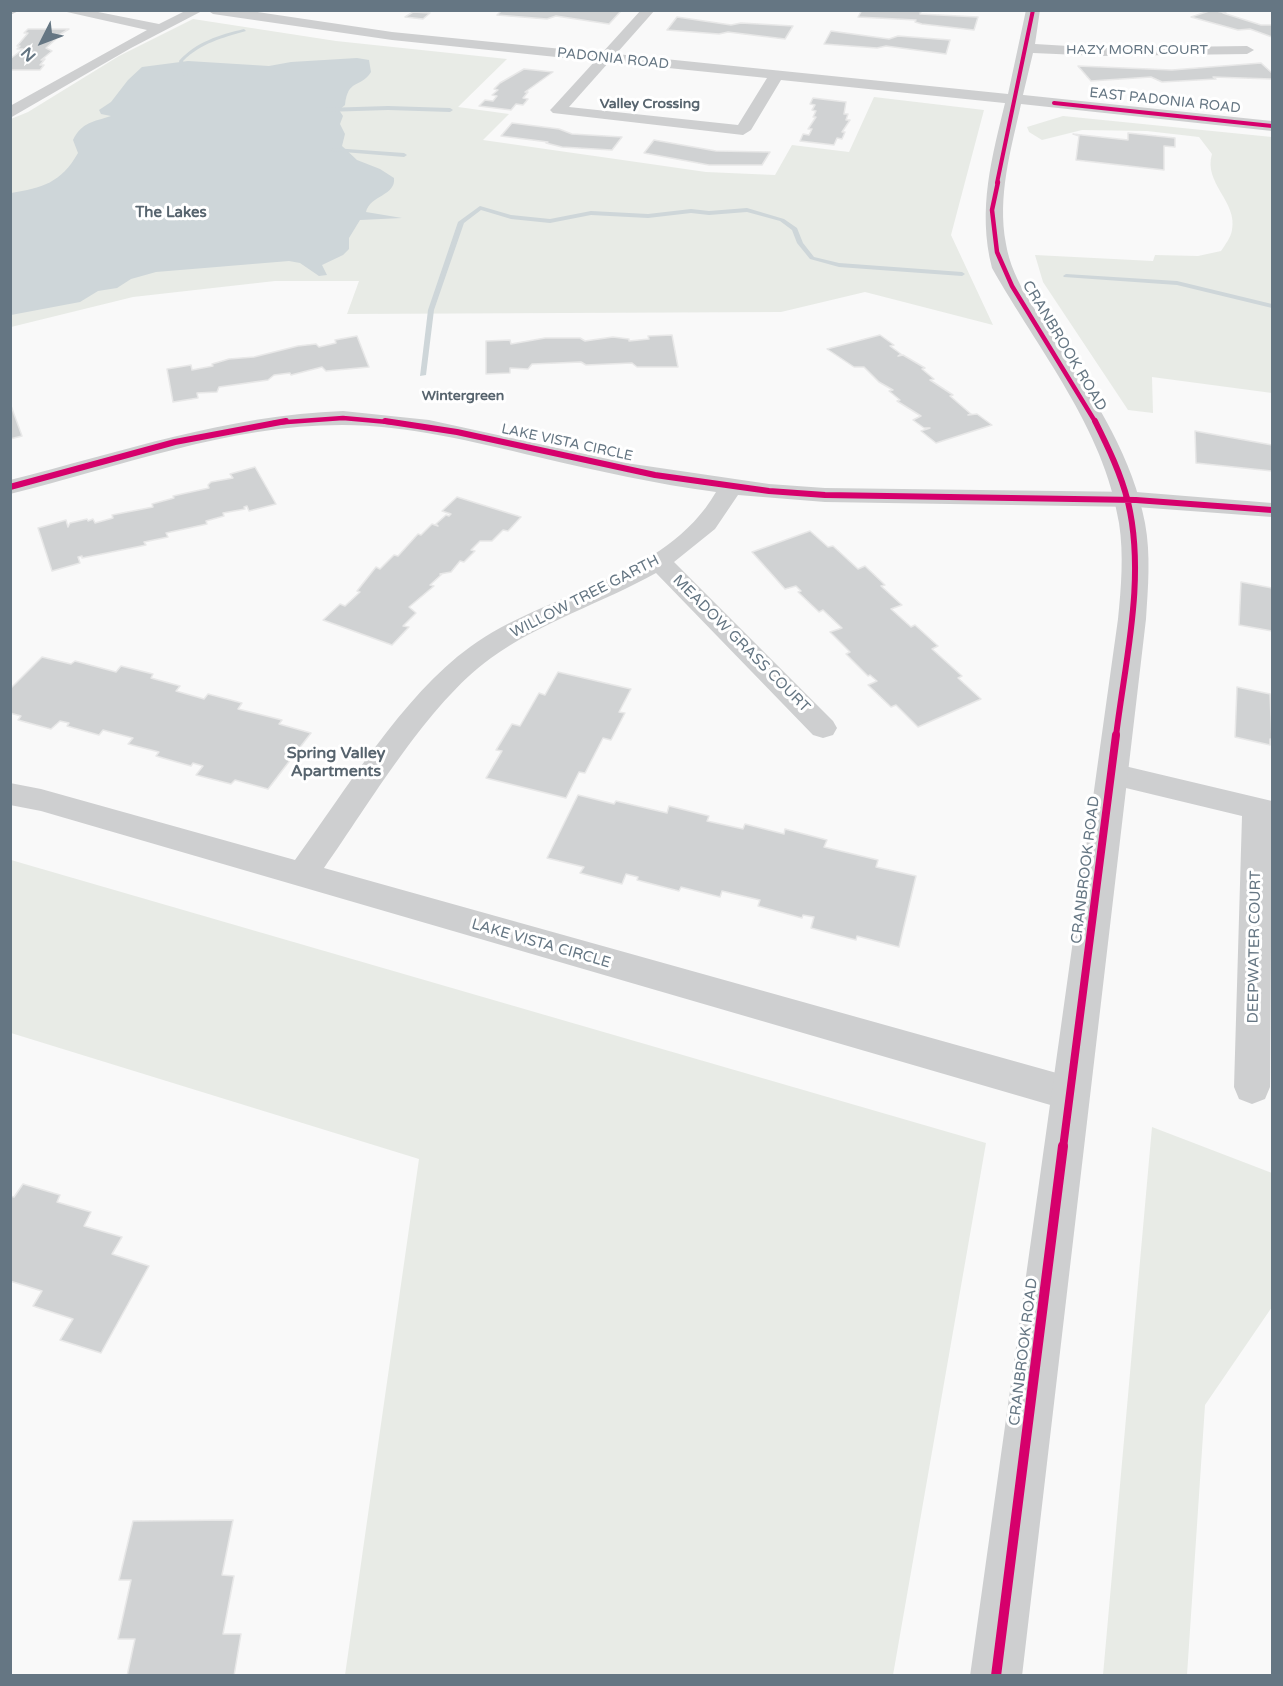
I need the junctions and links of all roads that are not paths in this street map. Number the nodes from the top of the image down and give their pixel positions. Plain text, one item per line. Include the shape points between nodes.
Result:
1 (64, 10) edge
2 (198, 10) edge
3 (213, 10) edge
4 (649, 10) edge
5 (1033, 10) edge
6 (160, 28) junction
7 (1027, 48) junction
8 (1247, 50) dead end
9 (604, 58) junction
10 (776, 75) junction
11 (1014, 99) junction
12 (10, 112) edge
13 (1272, 126) edge
14 (731, 486) junction
15 (10, 487) edge
16 (1127, 500) junction
17 (1272, 510) edge
18 (659, 561) junction
19 (823, 728) dead end
20 (1112, 774) junction
21 (10, 794) edge
22 (1265, 810) edge
23 (302, 874) junction
24 (1252, 1087) dead end
25 (1071, 1094) junction
26 (996, 1676) edge

1 - 6 street
2 - 6 street
3 - 9 street, PADONIA ROAD via 372,34
4 - 9 street
5 - 7 street
6 - 12 street
7 - 8 street, HAZY MORN COURT via 1102,52
7 - 11 street
9 - 10 street, PADONIA ROAD
9 - 10 street via 558,110 743,130
10 - 11 street, PADONIA ROAD
11 - 13 street, EAST PADONIA ROAD
11 - 16 street, CRANBROOK ROAD via 993,194 992,225 997,252 1012,286 1101,434
14 - 15 street, LAKE VISTA CIRCLE via 597,464 447,430 340,418 236,427
14 - 16 street, LAKE VISTA CIRCLE via 799,494
14 - 18 street, WILLOW TREE GARTH via 708,522
16 - 17 street, LAKE VISTA CIRCLE
16 - 20 street, CRANBROOK ROAD via 1135,584
18 - 19 street, MEADOW GRASS COURT
18 - 23 street, WILLOW TREE GARTH via 523,626 481,652 446,681 410,724
20 - 22 street, DEEPWATER COURT
20 - 25 street, CRANBROOK ROAD
21 - 23 street, LAKE VISTA CIRCLE
22 - 24 street, DEEPWATER COURT
23 - 25 street, LAKE VISTA CIRCLE
25 - 26 street, CRANBROOK ROAD

